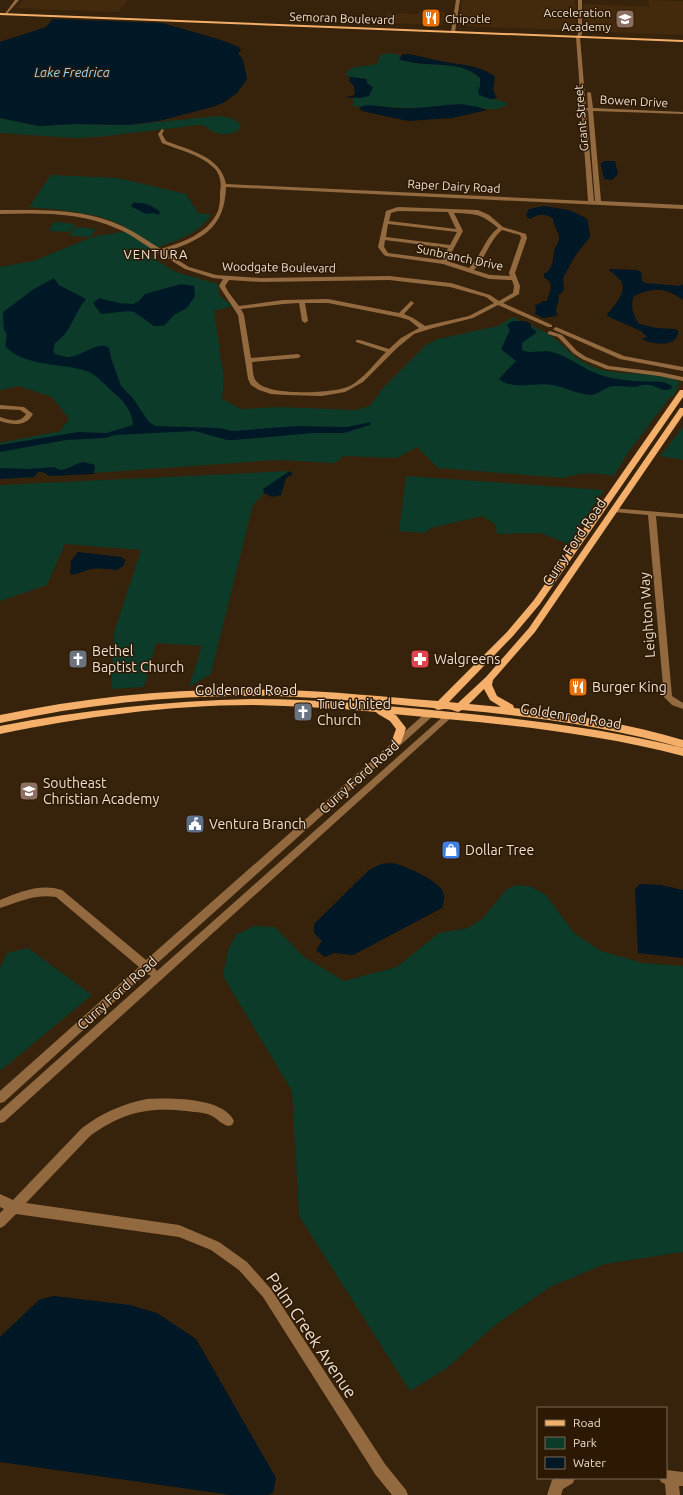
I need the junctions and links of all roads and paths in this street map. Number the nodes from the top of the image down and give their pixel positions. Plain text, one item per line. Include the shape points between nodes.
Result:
1 (17, 0) edge
2 (458, 0) edge
3 (580, 0) edge
4 (0, 11) edge
5 (4, 13) edge
6 (112, 15) junction
7 (86, 18) junction
8 (171, 19) junction
9 (453, 31) junction
10 (581, 36) junction
11 (676, 38) junction
12 (683, 38) edge
13 (660, 40) junction
14 (683, 41) edge
15 (585, 46) dead end
16 (580, 58) junction
17 (586, 58) dead end
18 (581, 72) junction
19 (588, 72) dead end
20 (583, 91) junction
21 (584, 109) junction
22 (590, 109) junction
23 (683, 113) edge
24 (585, 126) junction
25 (592, 126) junction
26 (162, 130) dead end
27 (224, 185) junction
28 (591, 202) junction
29 (598, 203) junction
30 (683, 207) edge
31 (450, 211) junction
32 (2, 213) edge
33 (481, 213) junction
34 (488, 217) junction
35 (387, 222) junction
36 (501, 228) junction
37 (460, 231) junction
38 (384, 238) junction
39 (452, 247) junction
40 (158, 252) junction
41 (152, 254) junction
42 (444, 262) junction
43 (471, 270) junction
44 (513, 278) junction
45 (229, 280) junction
46 (302, 300) junction
47 (411, 303) dead end
48 (498, 303) junction
49 (239, 308) junction
50 (400, 315) junction
51 (305, 321) dead end
52 (424, 328) junction
53 (550, 328) junction
54 (358, 341) dead end
55 (390, 351) junction
56 (604, 351) junction
57 (298, 356) dead end
58 (249, 360) junction
59 (589, 360) junction
60 (596, 363) junction
61 (683, 369) edge
62 (683, 379) edge
63 (683, 392) edge
64 (0, 407) edge
65 (683, 410) edge
66 (0, 420) edge
67 (650, 440) junction
68 (600, 510) junction
69 (614, 510) junction
70 (652, 514) junction
71 (683, 516) edge
72 (567, 579) junction
73 (488, 679) junction
74 (195, 699) junction
75 (441, 705) junction
76 (460, 706) junction
77 (683, 706) edge
78 (374, 709) junction
79 (524, 712) junction
80 (431, 713) junction
81 (450, 715) junction
82 (0, 719) edge
83 (0, 730) edge
84 (396, 743) junction
85 (683, 744) edge
86 (683, 752) edge
87 (273, 853) junction
88 (285, 862) junction
89 (0, 904) edge
90 (148, 967) junction
91 (157, 977) junction
92 (0, 1098) edge
93 (0, 1118) edge
94 (228, 1121) dead end
95 (0, 1200) edge
96 (13, 1207) junction
97 (0, 1222) edge
98 (674, 1478) edge
99 (566, 1479) edge
100 (401, 1495) edge
101 (554, 1495) edge
102 (673, 1495) edge

1 - 5 street
2 - 9 street
3 - 10 street, Grant Street
4 - 5 main road, Semoran Boulevard
5 - 6 main road, Semoran Boulevard
5 - 7 main road, Semoran Boulevard
6 - 7 main road
6 - 8 main road, Semoran Boulevard
7 - 8 main road, Semoran Boulevard
8 - 9 main road, Semoran Boulevard
9 - 10 main road, Semoran Boulevard
10 - 11 main road, Semoran Boulevard
10 - 13 main road, Semoran Boulevard
10 - 15 street, Grant Street
10 - 16 street, Grant Street
11 - 12 main road, Semoran Boulevard
11 - 13 main road
13 - 14 main road, Semoran Boulevard
16 - 17 street
16 - 18 street, Grant Street
18 - 19 street
18 - 20 street, Grant Street
20 - 21 street, Grant Street
20 - 22 street, Grant Street via 589,91
21 - 22 street, Bowen Drive
21 - 24 street, Grant Street
22 - 23 street, Bowen Drive
22 - 25 street, Grant Street
24 - 25 street
24 - 28 street, Grant Street
25 - 29 street, Grant Street
26 - 27 street via 160,134 164,142 198,155 214,166
27 - 28 street, Raper Dairy Road
27 - 40 street via 220,212 209,227 187,241
28 - 29 street, Raper Dairy Road
29 - 30 street, Raper Dairy Road
31 - 33 street
31 - 35 street via 398,210 388,212
31 - 37 street
32 - 40 street, Woodgate Boulevard via 36,210 96,218 122,228
32 - 41 street, Woodgate Boulevard via 46,213 94,221 119,232
33 - 34 street
33 - 34 street via 494,212
34 - 36 street
35 - 37 street
35 - 38 street, Sunbranch Drive
36 - 43 street via 492,234 478,263
36 - 44 street via 524,236 512,268
37 - 39 street
38 - 39 street
38 - 42 street, Sunbranch Drive via 380,247 386,254
39 - 42 street
40 - 41 street
40 - 45 street, Woodgate Boulevard via 187,268
41 - 45 street, Woodgate Boulevard via 182,270
42 - 43 street, Sunbranch Drive
43 - 44 street, Sunbranch Drive via 489,276
44 - 48 street via 517,286 516,294
45 - 48 street, Woodgate Boulevard via 412,283 450,288
45 - 49 street via 224,290 225,294
46 - 49 street
46 - 50 street via 335,302
46 - 51 street
47 - 50 street
48 - 52 street via 470,318
48 - 53 street, Woodgate Boulevard
49 - 58 street
50 - 52 street
52 - 55 street via 405,337
53 - 56 street, Woodgate Boulevard
53 - 59 street, Woodgate Boulevard via 575,352
54 - 55 street
55 - 58 street via 358,384 344,391 326,394 266,391 253,384
56 - 59 street
56 - 60 street
56 - 61 street, Woodgate Boulevard via 638,362
57 - 58 street
59 - 60 street, Woodgate Boulevard
60 - 62 street, Woodgate Boulevard via 621,370
63 - 67 main road, Curry Ford Road
64 - 66 street via 22,408 30,414 24,421 15,423
65 - 69 main road, Curry Ford Road
67 - 68 main road, Curry Ford Road
67 - 69 main road via 649,447 612,501
68 - 72 main road via 605,516 568,570
68 - 75 main road, Curry Ford Road via 537,602 510,634
69 - 70 street
69 - 72 main road, Curry Ford Road
70 - 71 street
70 - 77 street, Leighton Way via 668,697
72 - 73 main road, Curry Ford Road via 532,630
73 - 76 main road, Curry Ford Road
73 - 79 main road via 487,685 493,698 501,704
74 - 75 main road, Goldenrod Road via 252,693 334,696
74 - 78 main road, Goldenrod Road
74 - 82 main road, Goldenrod Road via 132,698 67,706
74 - 83 main road, Goldenrod Road
75 - 76 main road, Goldenrod Road
75 - 80 main road, Curry Ford Road
76 - 79 main road, Goldenrod Road
76 - 81 main road, Curry Ford Road
78 - 80 main road, Goldenrod Road
78 - 84 main road via 396,720 400,728
79 - 85 main road, Goldenrod Road via 622,728
80 - 81 main road, Goldenrod Road
80 - 84 street, Curry Ford Road
81 - 86 main road, Goldenrod Road via 570,727
81 - 88 street, Curry Ford Road
84 - 87 street, Curry Ford Road
87 - 88 street
87 - 90 street, Curry Ford Road
88 - 91 street, Curry Ford Road
89 - 90 street via 23,894 42,891 58,893
90 - 91 street
90 - 92 street, Curry Ford Road
91 - 93 street, Curry Ford Road
94 - 96 street via 215,1110 175,1104 145,1104 122,1111 102,1120 86,1132
95 - 96 street, Palm Creek Avenue
96 - 97 street
96 - 100 street, Palm Creek Avenue via 179,1231 215,1246 243,1266 267,1293 380,1469
98 - 102 street
99 - 101 street via 557,1485

